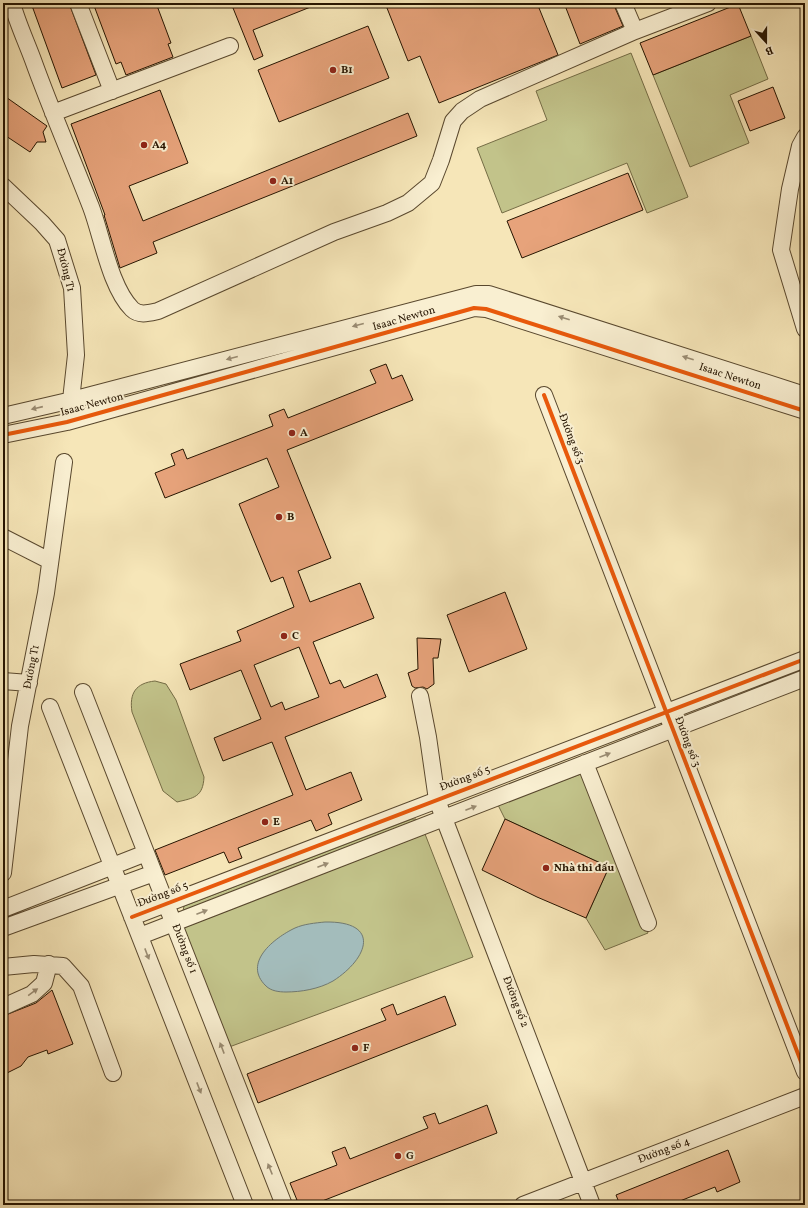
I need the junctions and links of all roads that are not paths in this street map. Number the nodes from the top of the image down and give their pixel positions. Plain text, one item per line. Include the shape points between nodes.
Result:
1 (12, 3) edge
2 (78, 3) edge
3 (623, 3) edge
4 (708, 3) edge
5 (635, 31) junction
6 (230, 46) dead end
7 (112, 91) junction
8 (53, 114) junction
9 (805, 137) edge
10 (3, 186) edge
11 (805, 329) edge
12 (544, 395) dead end
13 (805, 395) edge
14 (72, 400) junction
15 (805, 411) edge
16 (3, 416) edge
17 (67, 422) junction
18 (3, 435) edge
19 (64, 462) dead end
20 (3, 537) edge
21 (50, 561) junction
22 (805, 659) edge
23 (805, 678) edge
24 (3, 680) edge
25 (29, 683) junction
26 (83, 692) dead end
27 (420, 696) dead end
28 (50, 707) dead end
29 (666, 712) junction
30 (673, 729) junction
31 (585, 763) junction
32 (437, 800) junction
33 (444, 818) junction
34 (146, 853) junction
35 (112, 866) junction
36 (3, 873) edge
37 (154, 873) junction
38 (120, 885) junction
39 (166, 904) junction
40 (3, 909) edge
41 (132, 917) junction
42 (173, 923) junction
43 (648, 923) dead end
44 (3, 928) edge
45 (140, 936) junction
46 (49, 964) junction
47 (3, 967) edge
48 (3, 1007) edge
49 (805, 1072) edge
50 (113, 1073) dead end
51 (805, 1096) edge
52 (583, 1182) junction
53 (245, 1205) edge
54 (284, 1205) edge
55 (523, 1205) edge
56 (592, 1205) edge

1 - 8 street
2 - 7 street
3 - 5 street
4 - 5 street
5 - 8 street via 480,99 462,111 452,121 432,183 408,203 334,232 158,312 143,314 133,310 125,300 116,283 92,209
6 - 7 street
7 - 8 street
9 - 11 street via 800,146 790,189 781,250
10 - 14 street, Đường T1 via 58,240 72,288 76,355
12 - 29 street, Đường số 3
13 -> 14 street, Isaac Newton via 489,294 476,294
14 -> 16 street, Isaac Newton
14 - 17 street, Đường T1
15 - 17 street, Isaac Newton via 486,309 474,308
17 - 18 street, Isaac Newton
19 - 21 street, Đường T1
20 - 21 street
21 - 25 street, Đường T1
22 - 29 street, Đường số 5
23 - 30 street
24 - 25 street
25 - 36 street, Đường T1 via 20,726
26 - 34 street, Đường số 1
27 - 32 street, Đường số 2
28 - 35 street
29 - 30 street, Đường số 3
29 - 32 street, Đường số 5
31 -> 30 street
30 - 49 street, Đường số 3
33 -> 31 street
31 - 43 street
32 - 33 street, Đường số 2
32 - 39 street, Đường số 5
42 -> 33 street
33 - 52 street, Đường số 2
34 - 35 street
34 - 37 street, Đường số 1
35 - 38 street
35 - 40 street
37 - 38 street
37 - 39 street, Đường số 1
38 - 41 street
38 - 44 street
39 - 41 street, Đường số 5
39 - 42 street, Đường số 1
41 - 45 street
42 - 45 street
54 -> 42 street, Đường số 1
45 -> 53 street
46 - 47 street
48 -> 46 street via 32,994 44,983
46 - 50 street via 63,966 81,986
51 - 52 street, Đường số 4
52 - 55 street, Đường số 4
52 - 56 street, Đường số 2

